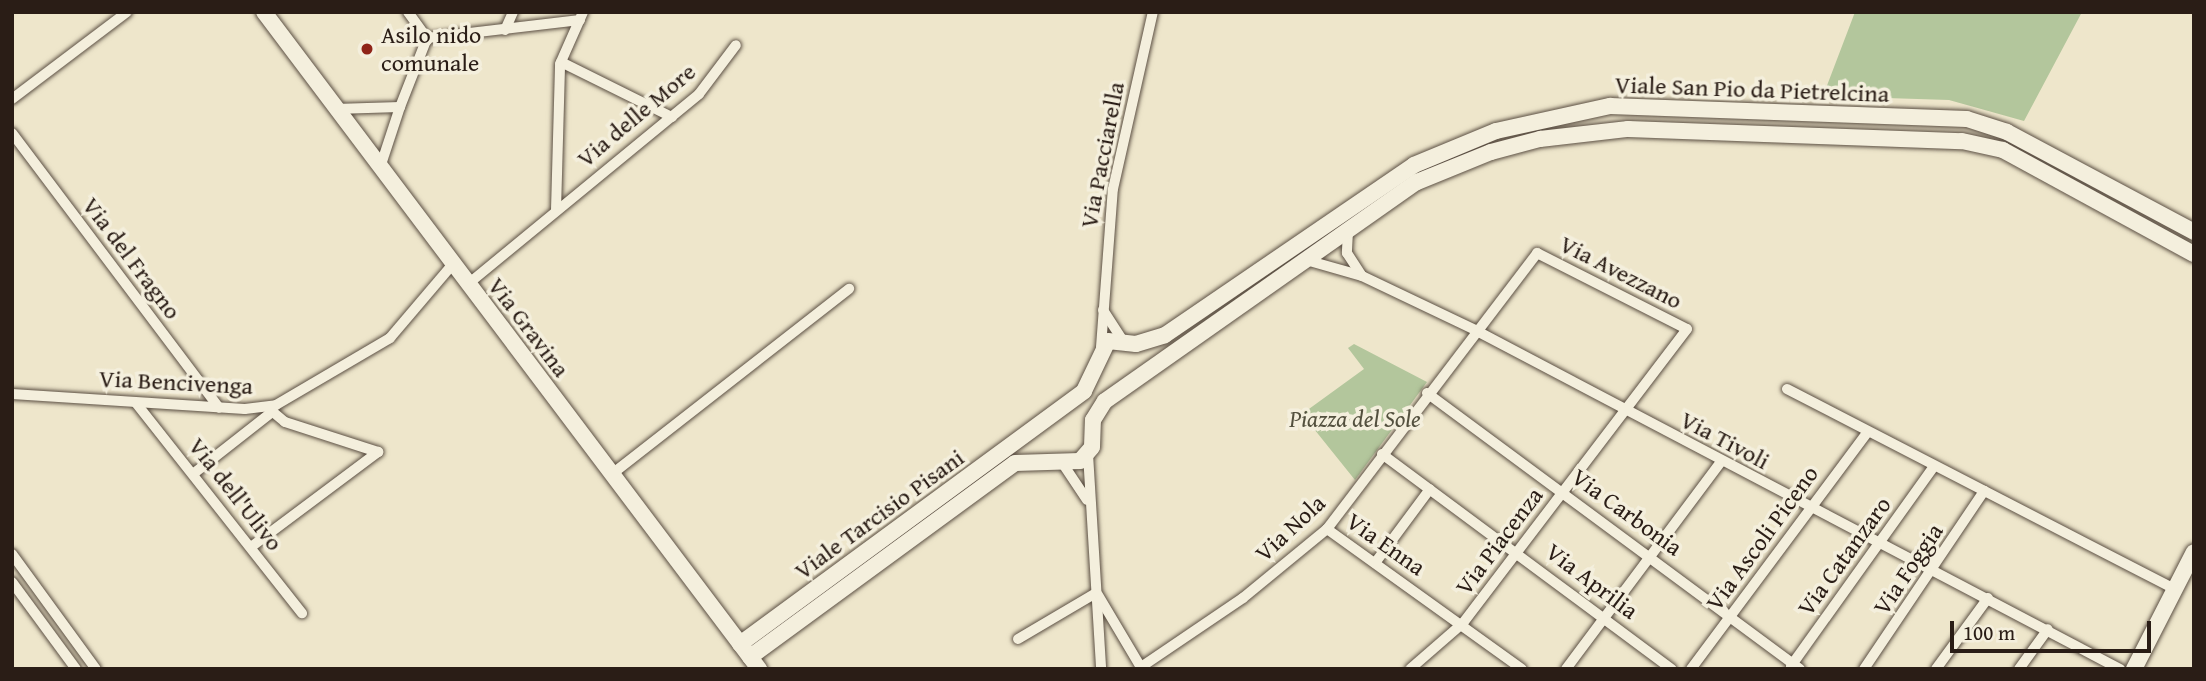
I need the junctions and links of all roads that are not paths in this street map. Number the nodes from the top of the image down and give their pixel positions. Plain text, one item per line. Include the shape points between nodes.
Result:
1 (127, 12) edge
2 (264, 12) edge
3 (408, 12) edge
4 (513, 12) edge
5 (1153, 12) edge
6 (581, 15) edge
7 (505, 30) junction
8 (427, 38) junction
9 (736, 45) dead end
10 (561, 62) junction
11 (12, 99) edge
12 (400, 107) junction
13 (335, 108) junction
14 (671, 117) junction
15 (12, 133) edge
16 (380, 168) junction
17 (556, 210) junction
18 (1348, 231) junction
19 (2194, 232) edge
20 (1536, 253) joint
21 (2194, 254) edge
22 (1306, 260) junction
23 (453, 264) junction
24 (1362, 276) junction
25 (468, 284) junction
26 (849, 289) dead end
27 (1101, 308) junction
28 (1687, 329) joint
29 (1475, 330) junction
30 (1129, 342) junction
31 (1101, 347) junction
32 (1143, 374) junction
33 (1787, 389) dead end
34 (1427, 393) junction
35 (12, 394) edge
36 (136, 403) junction
37 (219, 408) junction
38 (270, 410) junction
39 (1626, 411) junction
40 (1045, 421) junction
41 (1867, 433) junction
42 (1088, 454) junction
43 (1382, 454) junction
44 (1057, 462) junction
45 (1721, 462) junction
46 (1933, 468) junction
47 (193, 474) junction
48 (612, 474) junction
49 (1430, 489) junction
50 (1562, 491) junction
51 (1984, 491) junction
52 (1087, 500) junction
53 (1810, 507) junction
54 (1327, 529) junction
55 (1881, 543) junction
56 (251, 547) junction
57 (1518, 551) junction
58 (2194, 552) edge
59 (12, 554) edge
60 (1652, 556) junction
61 (1376, 563) junction
62 (1935, 571) junction
63 (12, 582) edge
64 (2175, 589) junction
65 (1096, 593) junction
66 (1989, 598) junction
67 (302, 612) dead end
68 (1731, 616) junction
69 (1605, 618) junction
70 (1463, 623) junction
71 (2048, 629) junction
72 (1018, 639) dead end
73 (750, 657) edge
74 (1794, 667) edge
75 (1141, 668) edge
76 (76, 669) edge
77 (96, 669) edge
78 (1101, 669) edge
79 (1410, 669) edge
80 (1522, 669) edge
81 (1566, 669) edge
82 (1672, 669) edge
83 (1691, 669) edge
84 (1864, 669) edge
85 (1936, 669) edge
86 (2019, 669) edge
87 (2120, 669) edge
88 (2134, 669) edge

1 - 11 street
2 - 13 main road, Via Gravina
3 - 8 street
4 - 7 street
5 - 27 street, Via Pacciarella via 1112,189
6 - 7 street
6 - 10 street
7 - 8 street
8 - 12 street
9 - 14 street, Via delle More via 704,90
10 - 14 street
10 - 17 street
12 - 13 street
12 - 16 street
13 - 16 main road, Via Gravina
14 - 17 street, Via delle More
15 - 37 street, Via del Fragno
16 - 23 main road, Via Gravina
17 - 25 street, Via delle More
18 - 21 main road, Viale San Pio da Pietrelcina via 1450,165 1540,139 1681,128 1982,144
18 - 22 main road, Viale San Pio da Pietrelcina
18 - 24 street via 1347,253
19 - 30 main road, Viale San Pio da Pietrelcina via 2007,132 1967,119 1609,106 1496,131 1437,153 1165,335
20 - 28 street, Via Avezzano
20 - 29 street, Via Nola
22 - 24 street, Via Tivoli
22 - 32 main road, Viale San Pio da Pietrelcina
23 - 25 main road, Via Gravina
23 - 38 street, Via Bencivenga via 390,338
24 - 29 street, Via Tivoli
25 - 48 main road, Via Gravina
26 - 48 street
27 - 30 street
27 - 31 street, Via Pacciarella
28 - 39 street, Via Piacenza
29 - 34 street, Via Nola
29 - 39 street, Via Tivoli
30 - 31 main road, Viale San Pio da Pietrelcina
30 - 32 main road
31 - 40 main road, Viale Tarcisio Pisani via 1084,391
32 - 42 main road, Viale San Pio da Pietrelcina via 1097,408
33 - 41 street
34 - 43 street, Via Nola
34 - 50 street, Via Carbonia
35 - 36 street, Via Bencivenga
36 - 37 street, Via Bencivenga
36 - 47 street, Via dell'Ulivo
37 - 38 street, Via Bencivenga
38 - 47 street
38 - 56 street via 378,452
39 - 45 street, Via Tivoli
39 - 50 street, Via Piacenza
40 - 44 main road via 1040,443
40 - 73 main road, Viale Tarcisio Pisani
41 - 46 street
41 - 53 street, Via Ascoli Piceno
42 - 44 main road, Viale Tarcisio Pisani
42 - 52 street
43 - 49 street, Via Aprilia
43 - 54 street, Via Nola
44 - 52 street
44 - 73 main road, Viale Tarcisio Pisani via 1015,463
45 - 53 street, Via Tivoli
45 - 60 street
46 - 51 street
46 - 55 street, Via Catanzaro
47 - 56 street, Via dell'Ulivo
48 - 73 main road, Via Gravina
49 - 57 street, Via Aprilia
49 - 61 street
50 - 57 street, Via Piacenza
50 - 60 street, Via Carbonia
51 - 62 street, Via Foggia
51 - 64 street
52 - 65 street
53 - 55 street, Via Tivoli
53 - 68 street, Via Ascoli Piceno
54 - 61 street, Via Enna
54 - 75 street, Via Nola via 1242,598
55 - 62 street, Via Tivoli
55 - 74 street, Via Catanzaro
56 - 67 street, Via dell'Ulivo
57 - 69 street, Via Aprilia
57 - 70 street, Via Piacenza
58 - 64 main road
59 - 77 street
60 - 68 street, Via Carbonia
60 - 69 street
61 - 70 street, Via Enna
62 - 66 street, Via Tivoli
62 - 84 street, Via Foggia
63 - 76 street
64 - 88 main road
65 - 72 street
65 - 75 street
65 - 78 street
66 - 71 street, Via Tivoli
66 - 85 street
68 - 74 street, Via Carbonia
68 - 83 street, Via Ascoli Piceno
69 - 81 street
69 - 82 street, Via Aprilia
70 - 79 street, Via Piacenza
70 - 80 street, Via Enna
71 - 86 street
71 - 87 street, Via Tivoli

